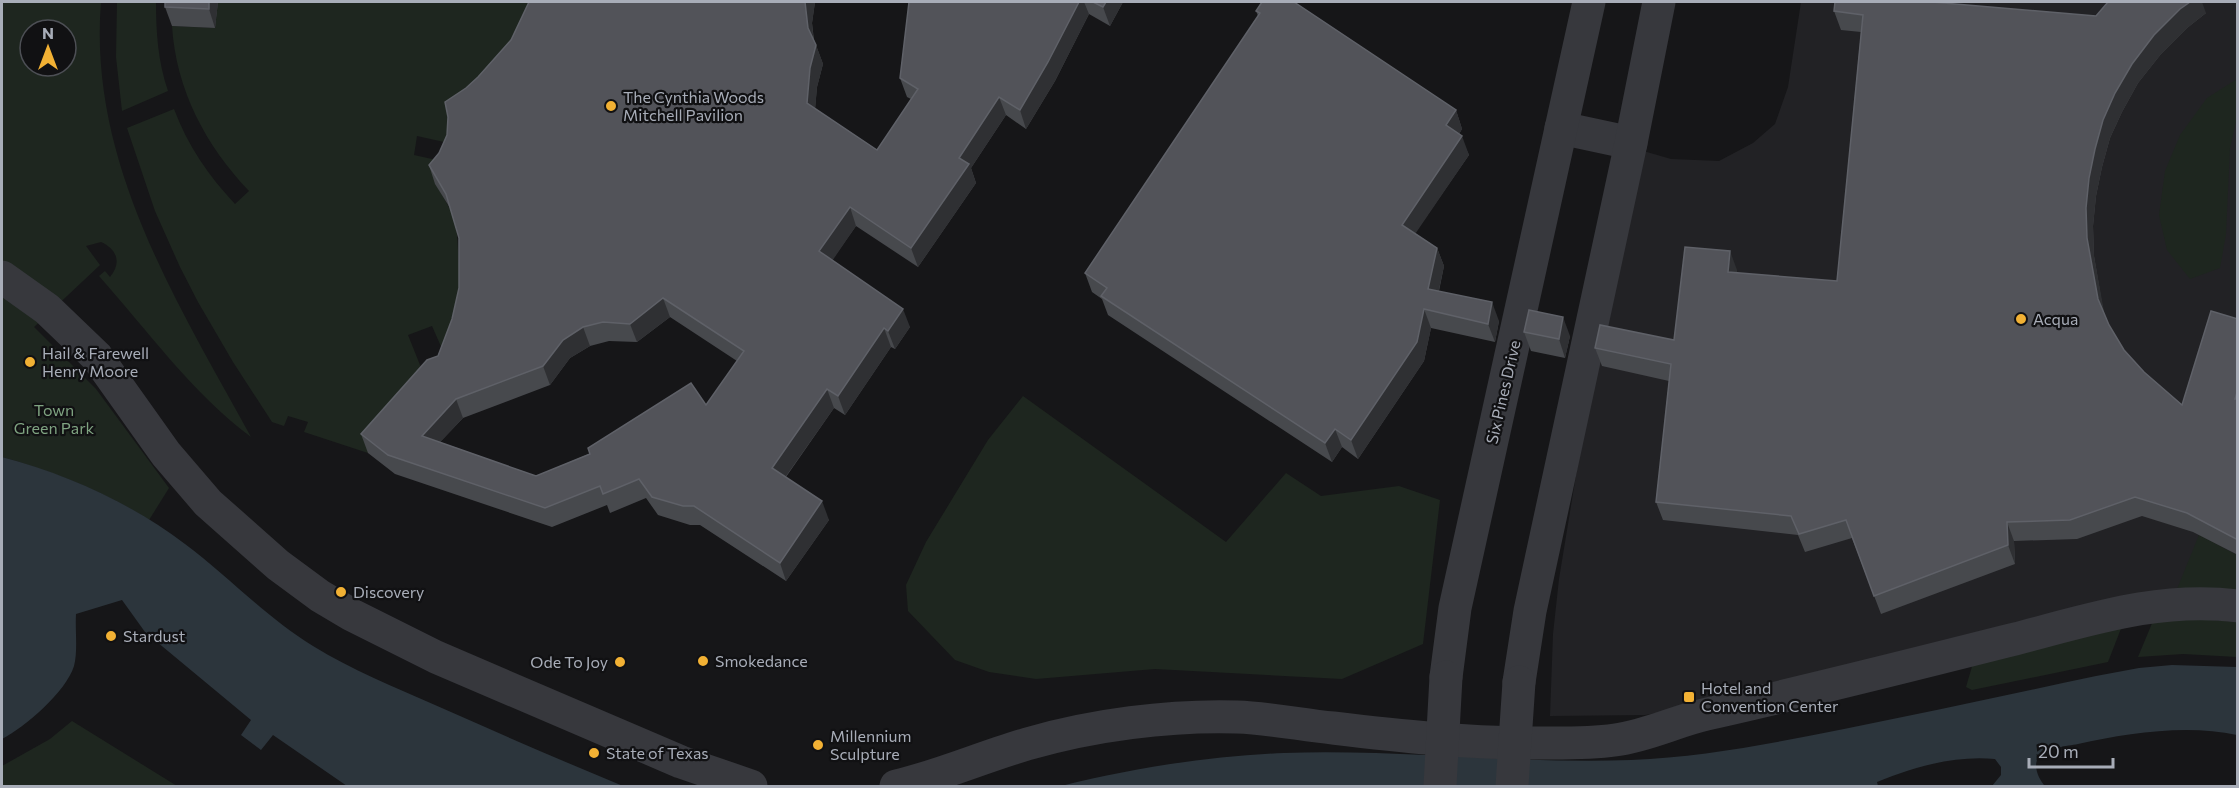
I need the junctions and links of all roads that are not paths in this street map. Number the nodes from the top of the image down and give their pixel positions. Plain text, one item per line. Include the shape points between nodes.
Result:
1 (1589, 2) edge
2 (1659, 2) edge
3 (1561, 128) junction
4 (1631, 142) junction
5 (2, 277) edge
6 (2238, 606) edge
7 (751, 786) edge
8 (896, 786) edge
9 (1440, 786) edge
10 (1512, 786) edge

1 - 3 street, Six Pines Drive
2 - 4 street
3 - 4 street
3 - 9 street, Six Pines Drive, bridge via 1455,608 1446,677
4 - 10 street, bridge via 1530,610 1519,682
5 - 7 street via 47,309 97,357 166,454 208,503 320,597 436,657 681,762
6 - 8 street via 2172,604 2133,608 1701,716 1630,738 1561,743 1469,742 1238,717 1140,722 1070,733

